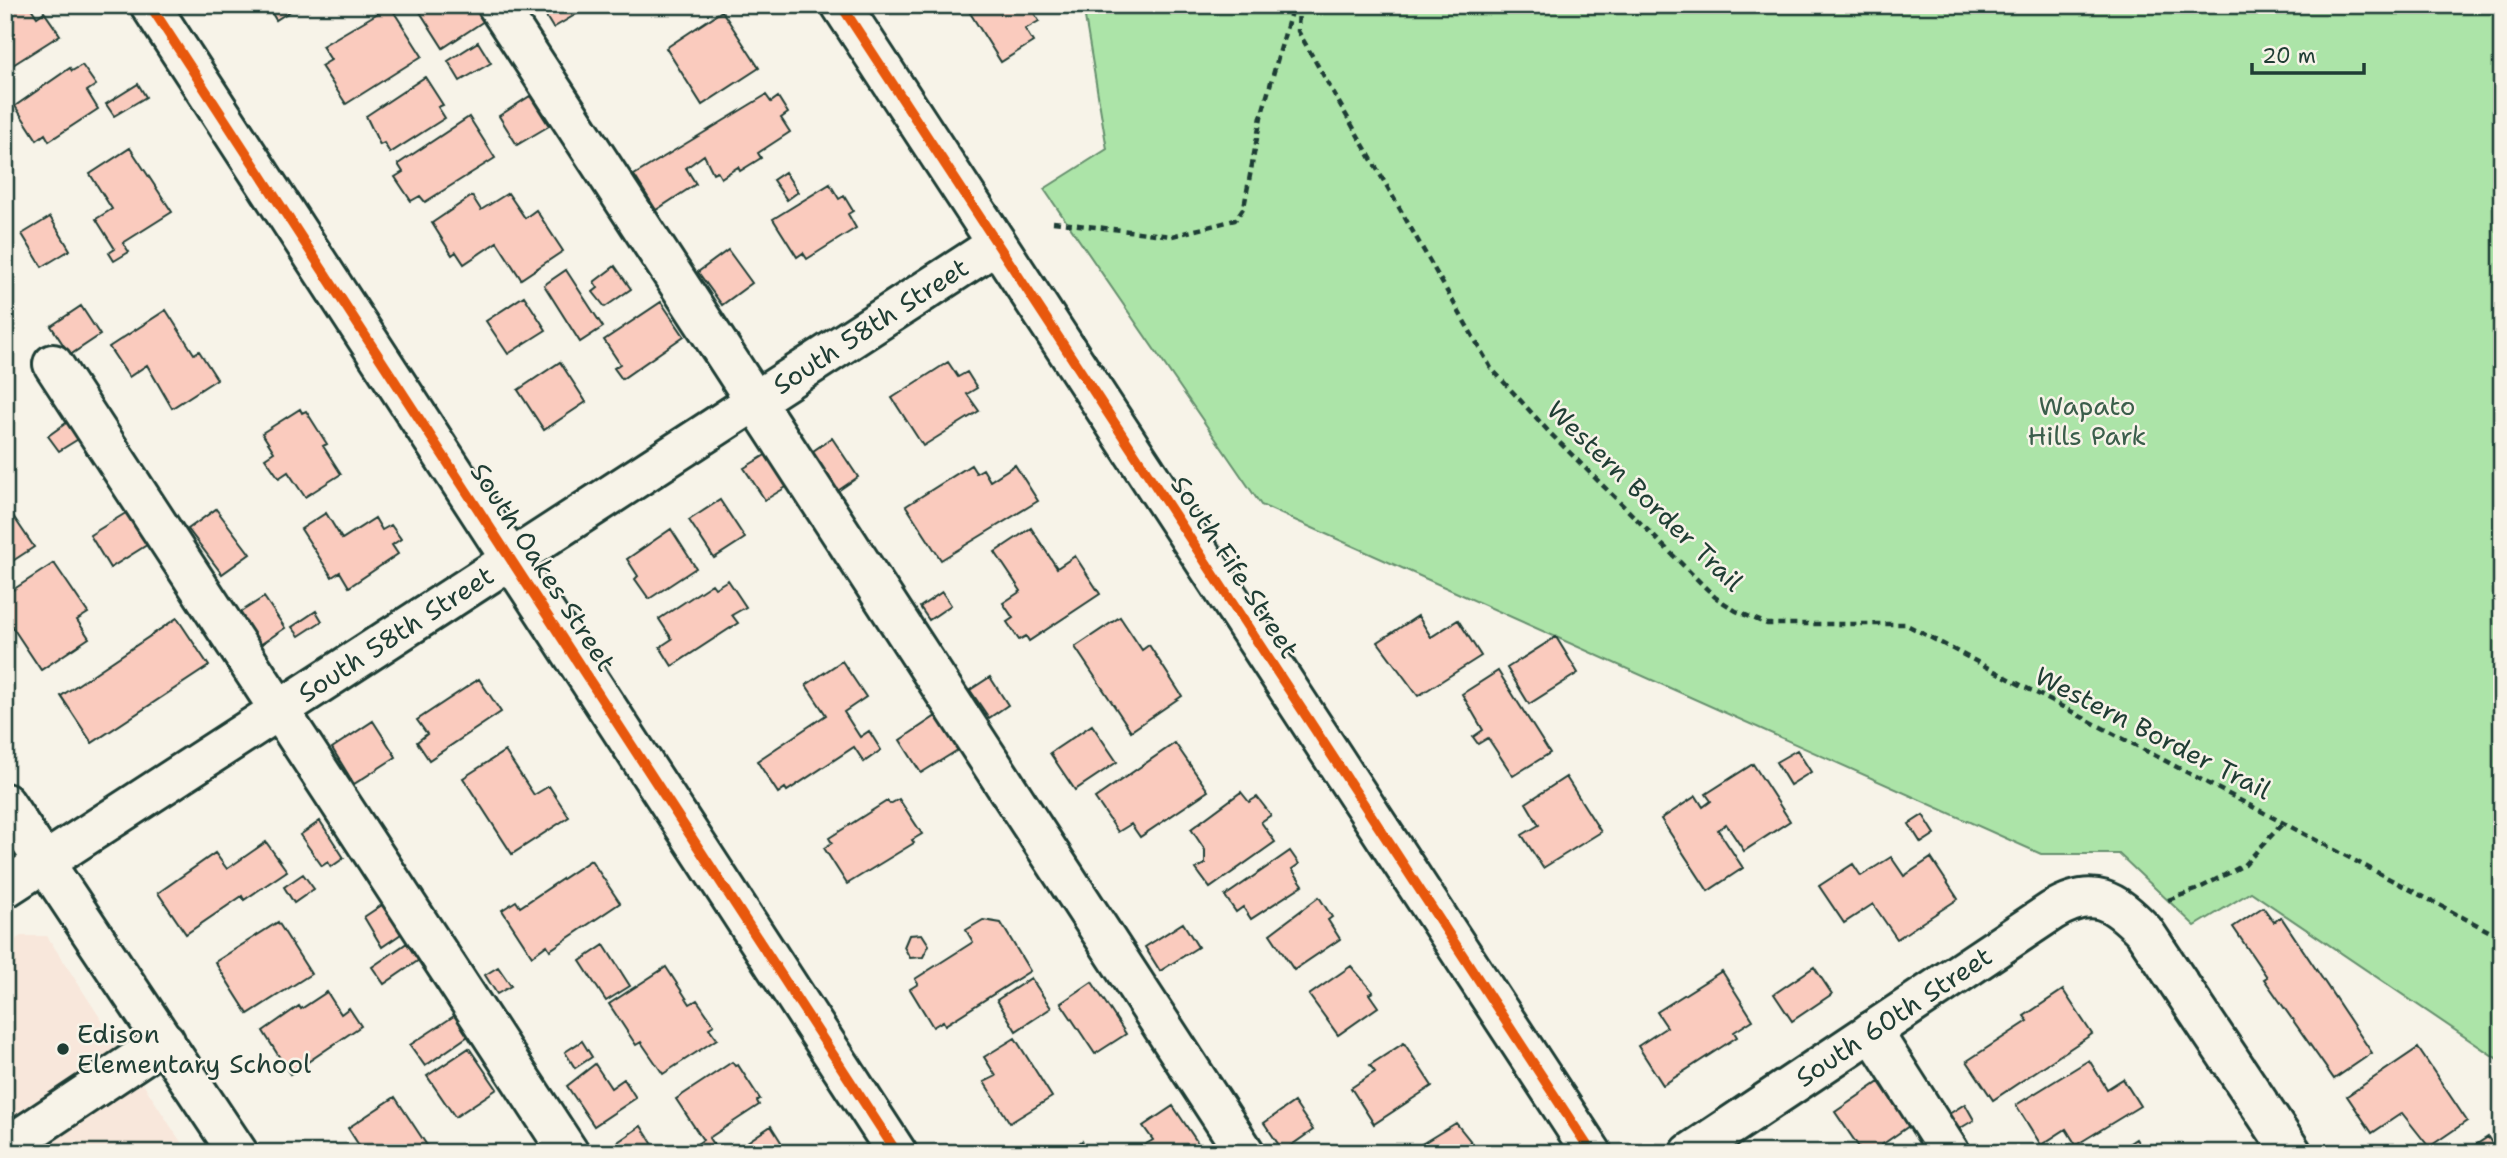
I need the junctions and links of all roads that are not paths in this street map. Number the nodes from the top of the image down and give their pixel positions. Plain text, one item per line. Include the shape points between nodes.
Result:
1 (150, 5) edge
2 (497, 5) edge
3 (841, 5) edge
4 (997, 244) junction
5 (52, 364) dead end
6 (754, 403) junction
7 (511, 559) junction
8 (278, 710) junction
9 (5, 803) edge
10 (45, 862) junction
11 (5, 888) edge
12 (1872, 1031) junction
13 (164, 1041) junction
14 (5, 1148) edge
15 (238, 1153) edge
16 (569, 1153) edge
17 (897, 1153) edge
18 (1245, 1153) edge
19 (1592, 1153) edge
20 (1689, 1153) edge
21 (1950, 1153) edge
22 (2292, 1153) edge

1 - 7 street, South Oakes Street
2 - 6 street
3 - 4 street, South Fife Street
4 - 6 street, South 58th Street
4 - 19 street, South Fife Street
5 - 8 street
6 - 7 street, South 58th Street
6 - 18 street
7 - 8 street, South 58th Street
7 - 17 street, South Oakes Street
8 - 10 street, South 58th Street
8 - 16 street
9 - 10 street
10 - 11 street, South 58th Street
10 - 13 street
12 - 20 street, South 60th Street
12 - 21 street
12 - 22 street, South 60th Street via 2068,901 2085,897 2115,907 2166,960
13 - 14 street
13 - 15 street

